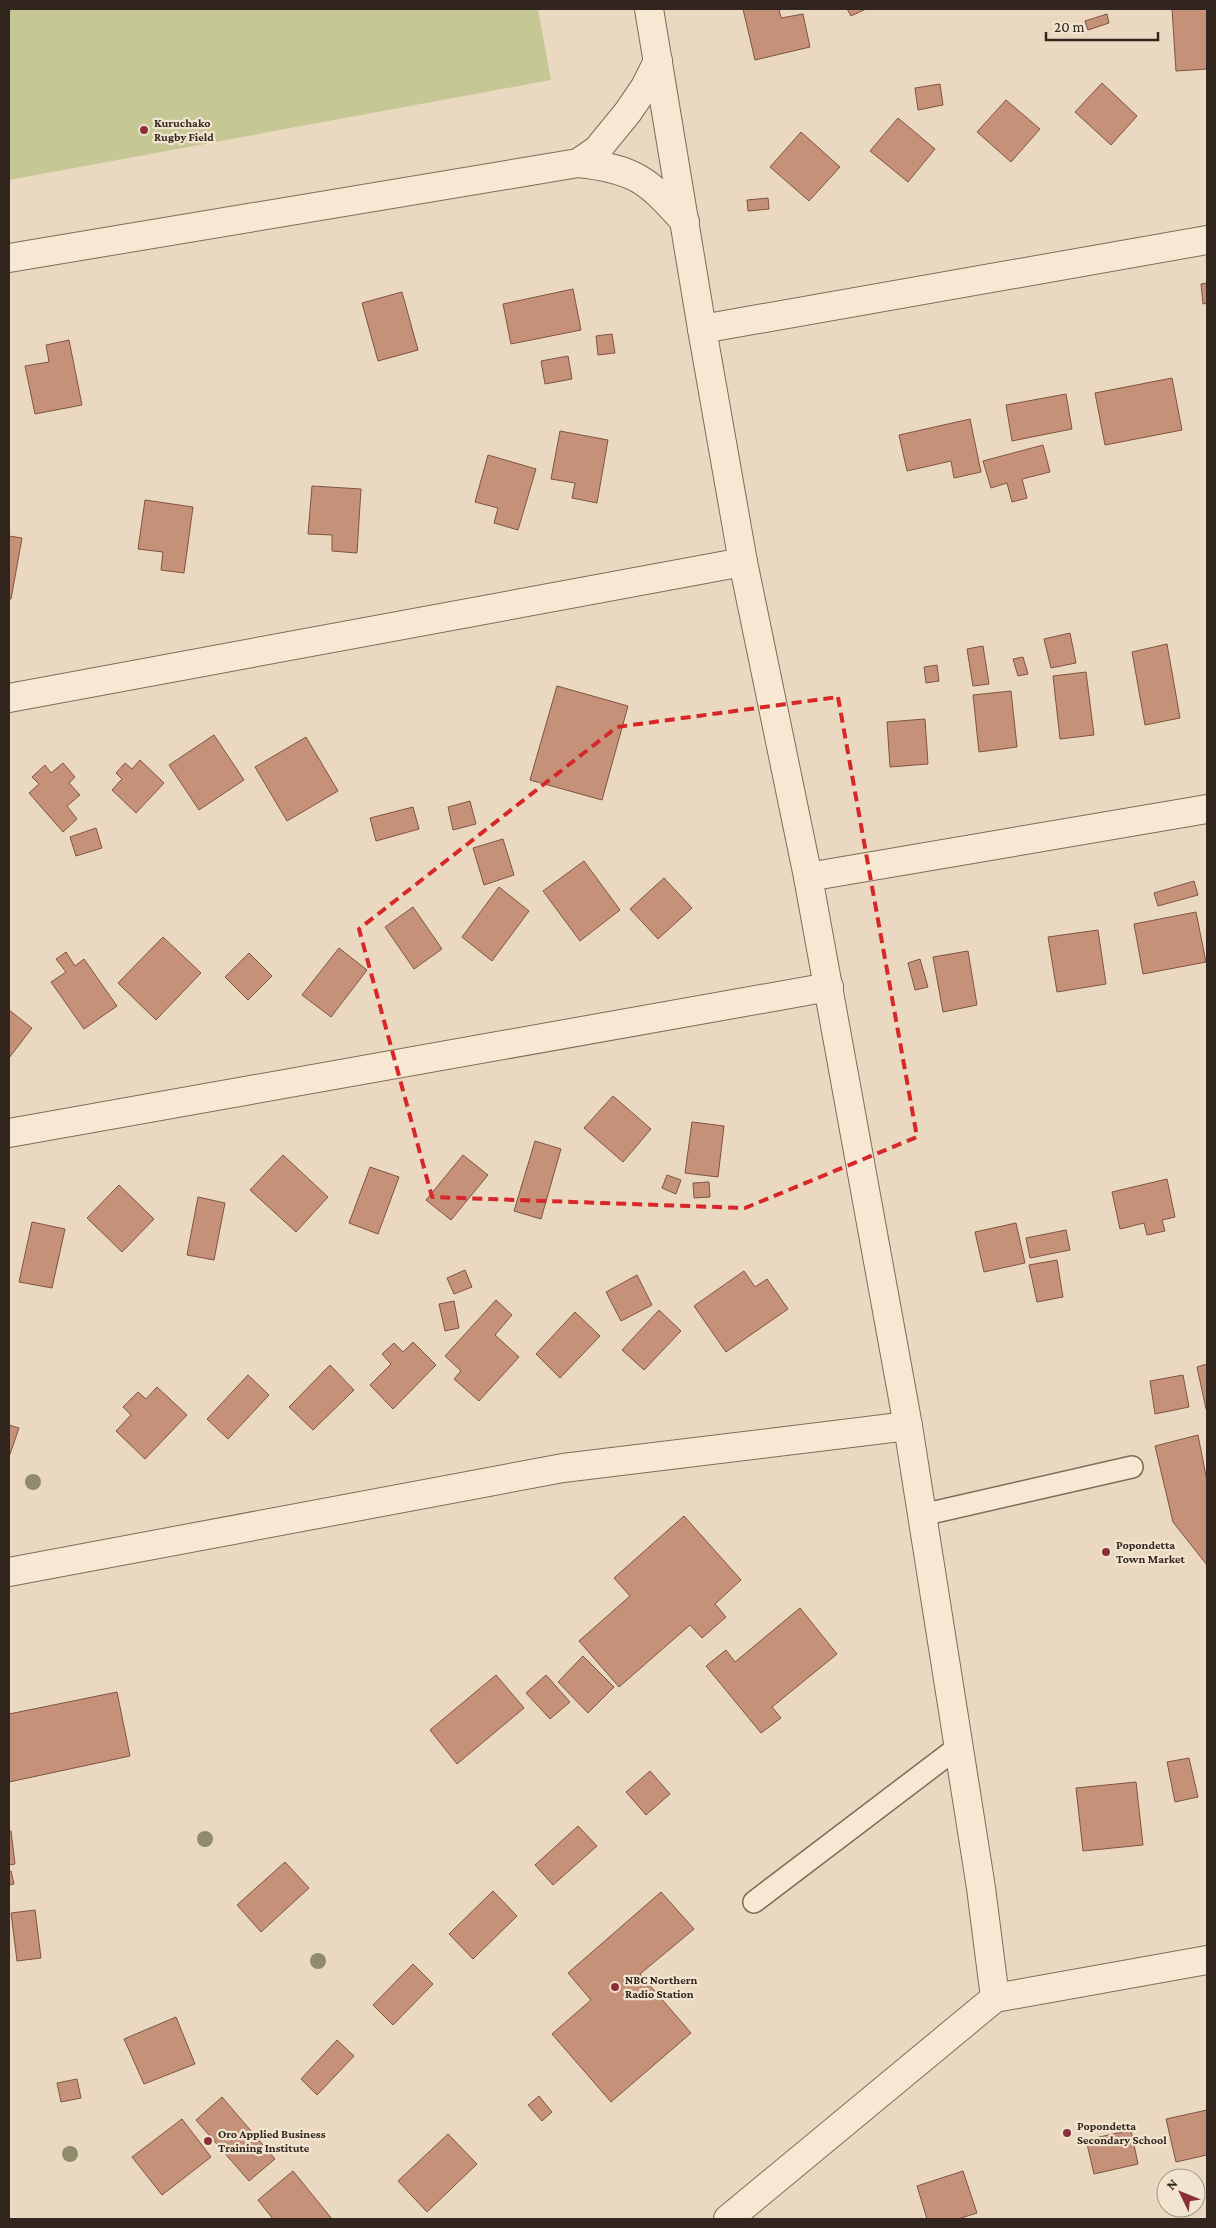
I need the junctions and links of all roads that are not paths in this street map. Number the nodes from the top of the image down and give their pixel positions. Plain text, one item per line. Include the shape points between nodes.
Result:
1 (650, 10) edge
2 (658, 61) junction
3 (578, 163) junction
4 (686, 224) junction
5 (1207, 240) edge
6 (9, 258) edge
7 (702, 329) junction
8 (743, 562) junction
9 (9, 698) edge
10 (1207, 809) edge
11 (808, 877) junction
12 (829, 987) junction
13 (9, 1133) edge
14 (908, 1426) junction
15 (1132, 1467) dead end
16 (922, 1515) junction
17 (9, 1572) edge
18 (958, 1747) junction
19 (754, 1902) dead end
20 (1207, 1960) edge
21 (995, 1998) junction
22 (728, 2219) edge

1 - 2 street
2 - 3 street via 628,112 597,150
2 - 4 street
3 - 4 street via 609,166 632,174 658,191
3 - 6 street
4 - 7 street
5 - 7 street
7 - 8 street
8 - 9 street
8 - 11 street
10 - 11 street
11 - 12 street
12 - 13 street
12 - 14 street
14 - 16 street
14 - 17 street via 563,1468
15 - 16 lane
16 - 18 street
18 - 19 lane
18 - 21 street
20 - 21 street
21 - 22 street

